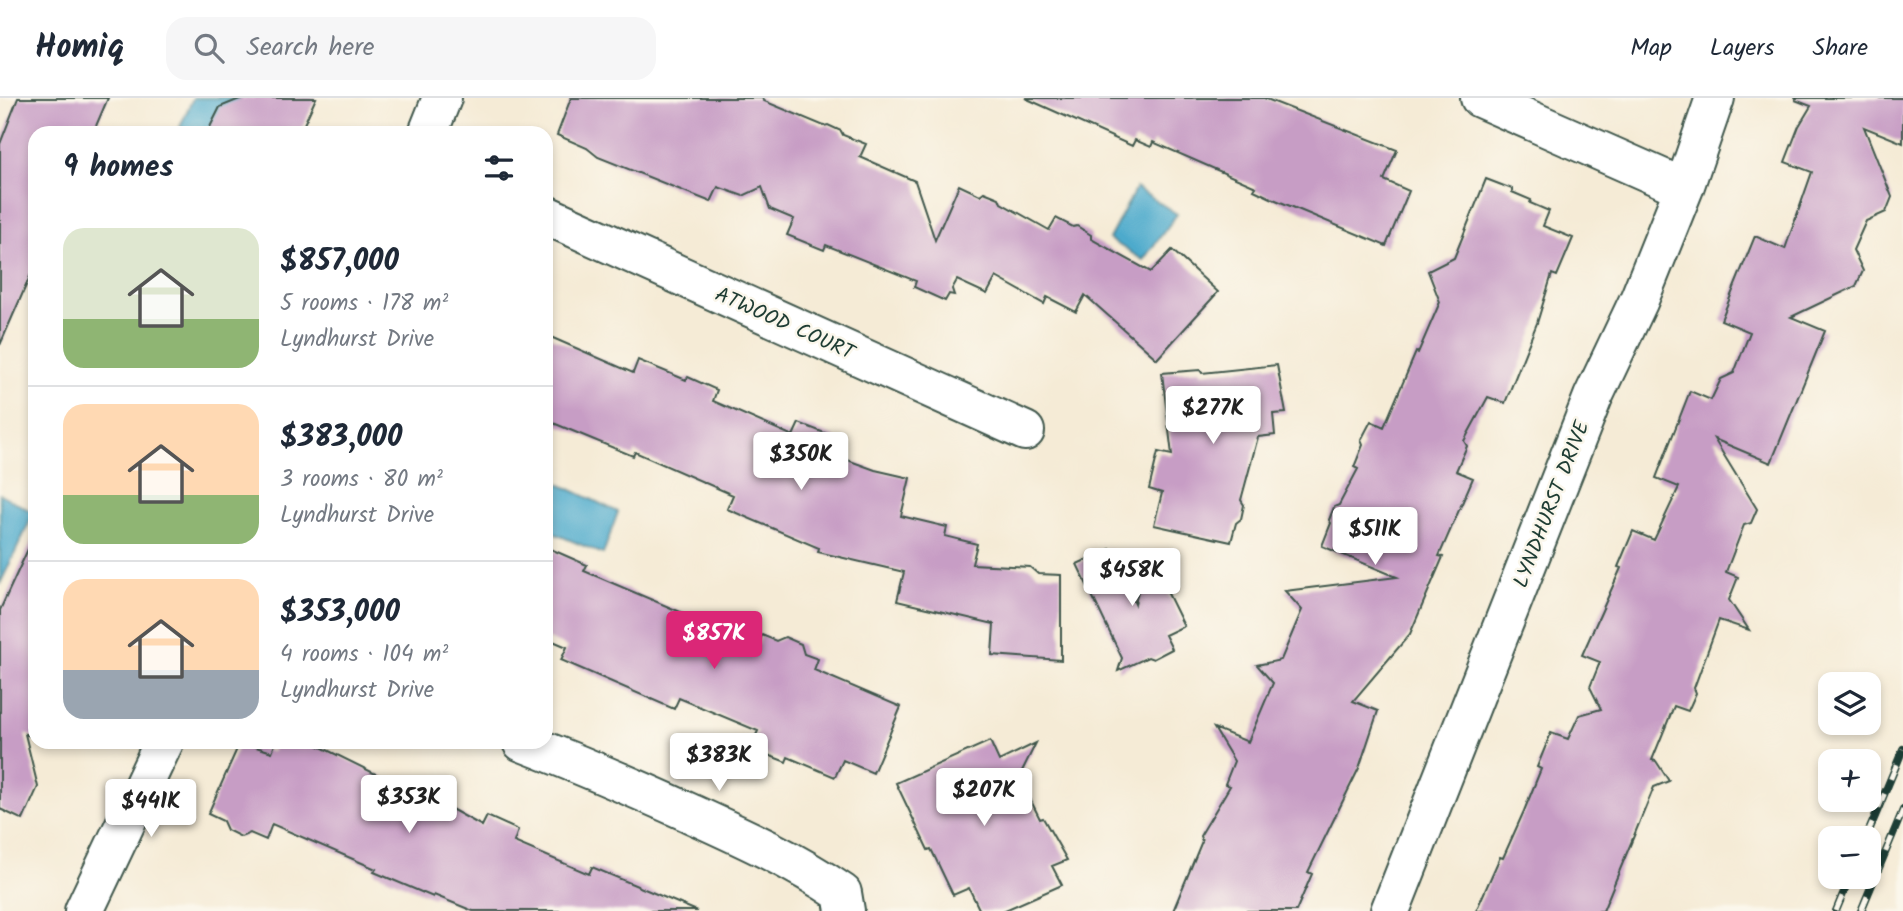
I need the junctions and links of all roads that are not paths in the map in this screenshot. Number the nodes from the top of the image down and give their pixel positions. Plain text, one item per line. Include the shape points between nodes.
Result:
1 (442, 98) edge
2 (1480, 98) edge
3 (1715, 98) edge
4 (431, 126) edge
5 (1684, 188) junction
6 (553, 218) edge
7 (1025, 431) dead end
8 (161, 749) edge
9 (540, 749) edge
10 (84, 911) edge
11 (845, 911) edge
12 (1390, 911) edge

1 - 4 street
2 - 5 street
3 - 5 street, LYNDHURST DRIVE
5 - 12 street, LYNDHURST DRIVE via 1593,397
6 - 7 street, ATWOOD COURT
8 - 10 street
9 - 11 street via 804,867 842,892

